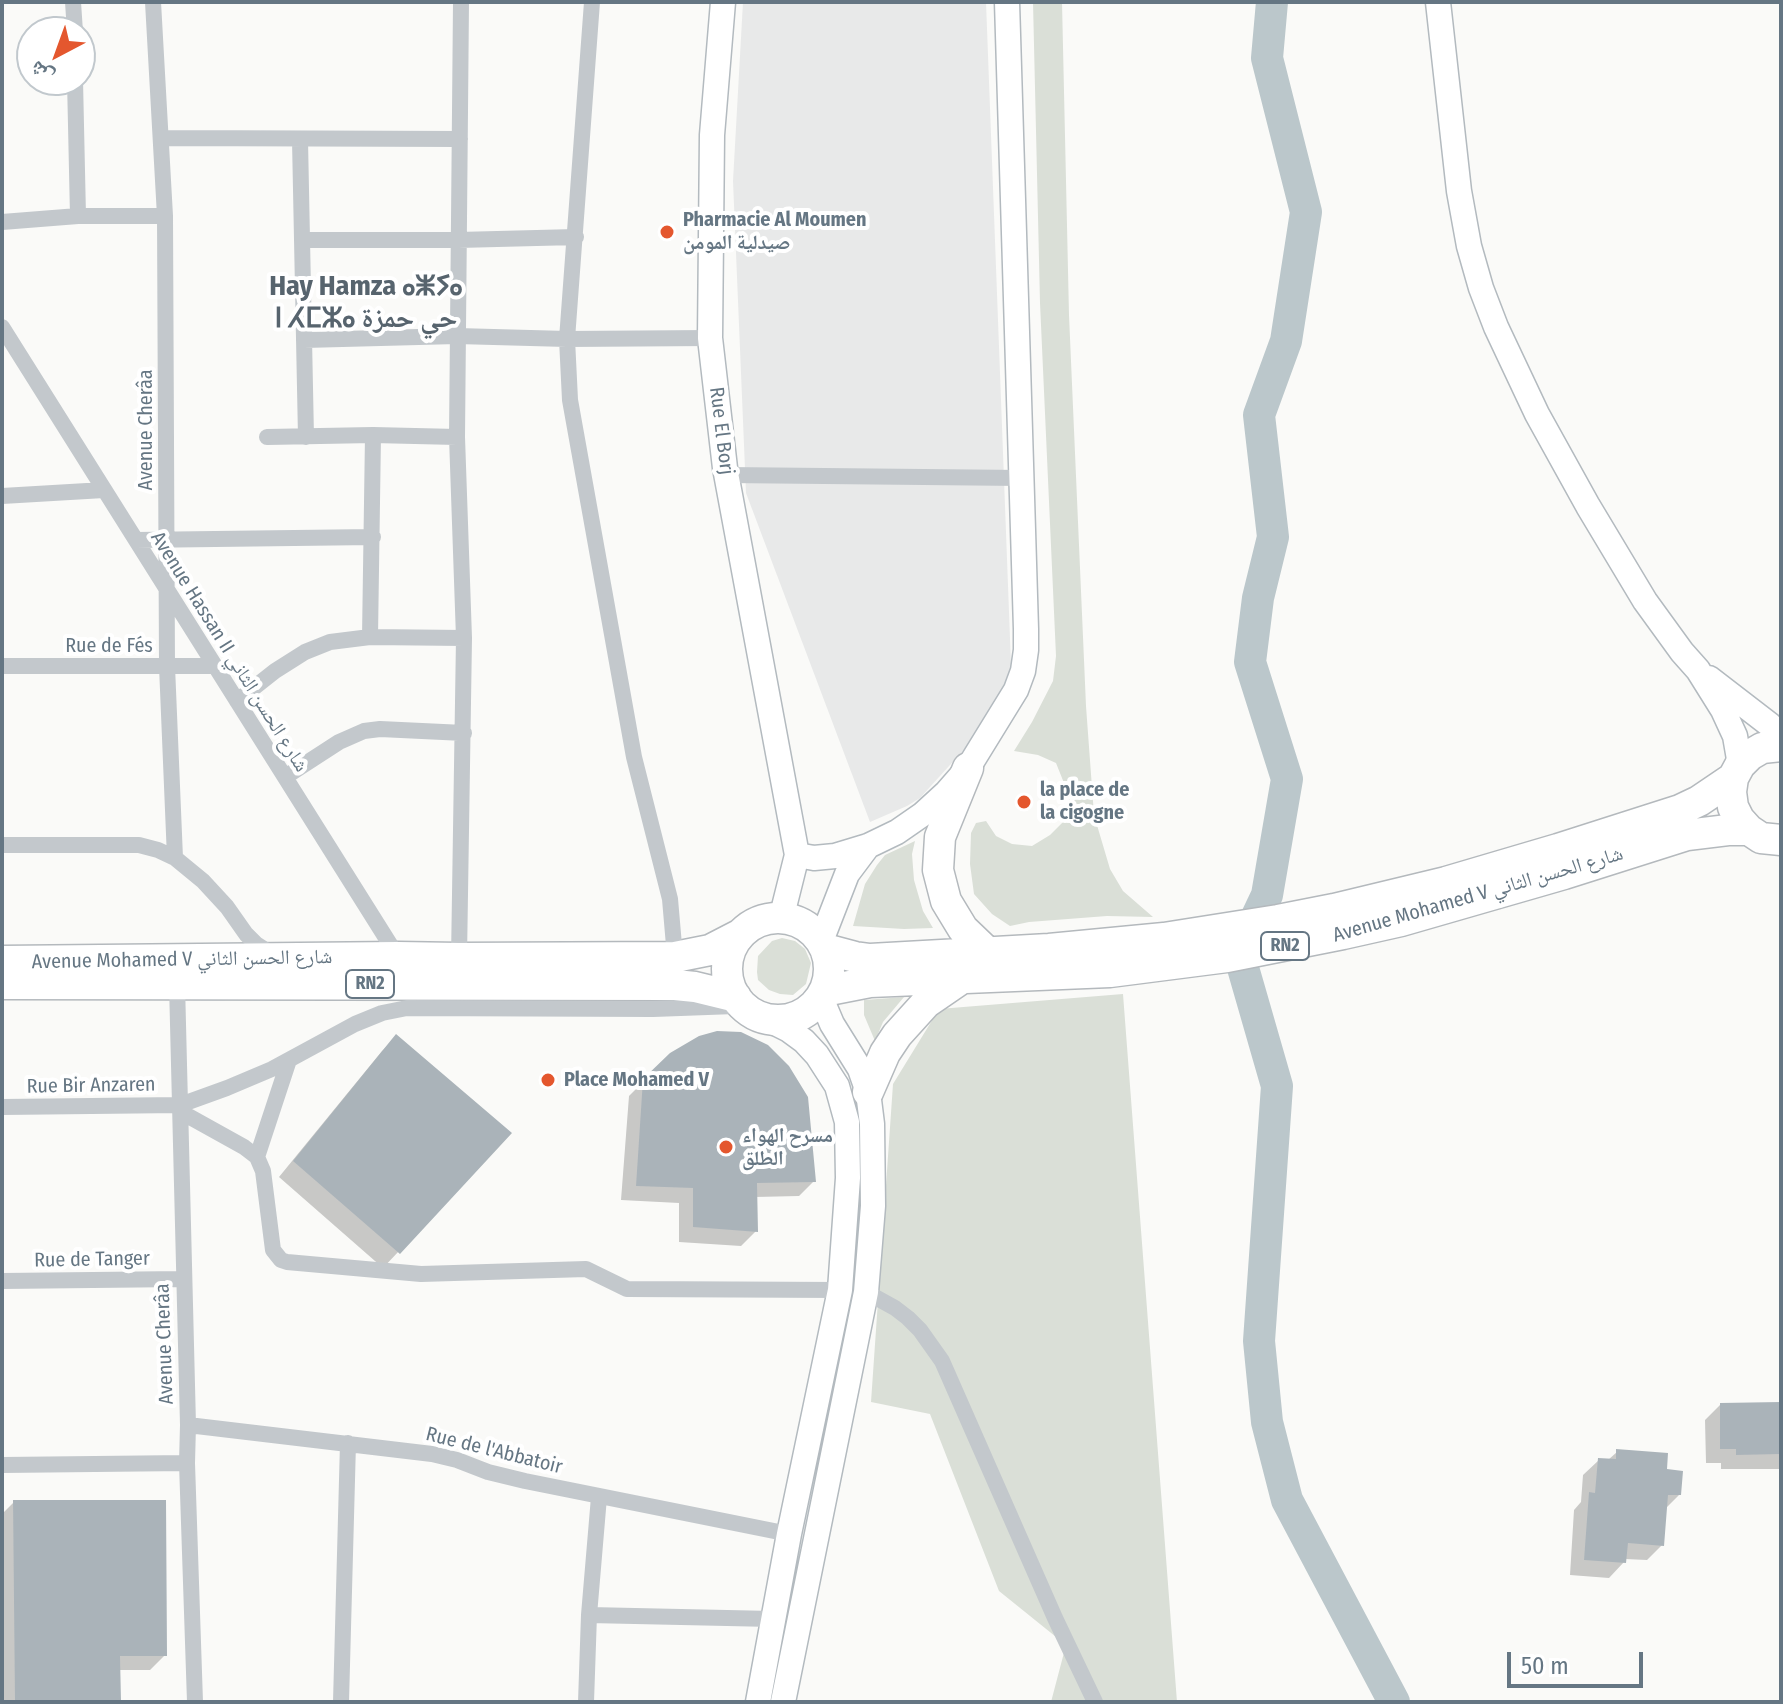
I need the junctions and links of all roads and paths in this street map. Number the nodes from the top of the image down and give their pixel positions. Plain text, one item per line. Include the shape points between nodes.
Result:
1 (153, 2) edge
2 (461, 2) edge
3 (592, 2) edge
4 (723, 2) edge
5 (1007, 2) edge
6 (1438, 2) edge
7 (75, 96) edge
8 (161, 138) junction
9 (460, 139) junction
10 (300, 140) junction
11 (78, 216) junction
12 (165, 216) junction
13 (2, 222) edge
14 (576, 237) junction
15 (302, 240) junction
16 (458, 240) junction
17 (5, 336) edge
18 (457, 336) junction
19 (710, 338) junction
20 (567, 339) junction
21 (304, 340) junction
22 (373, 435) junction
23 (267, 437) dead end
24 (306, 437) junction
25 (457, 437) junction
26 (726, 475) junction
27 (1022, 478) junction
28 (104, 490) junction
29 (2, 496) edge
30 (373, 537) junction
31 (166, 539) junction
32 (136, 540) junction
33 (166, 587) junction
34 (370, 637) junction
35 (464, 638) junction
36 (2, 666) edge
37 (167, 666) junction
38 (215, 666) junction
39 (1698, 670) junction
40 (237, 701) junction
41 (464, 733) junction
42 (1781, 737) edge
43 (1781, 746) edge
44 (968, 768) junction
45 (1737, 772) junction
46 (285, 777) junction
47 (1768, 840) edge
48 (2, 845) edge
49 (868, 846) junction
50 (797, 855) junction
51 (175, 858) junction
52 (1452, 893) junction
53 (781, 919) junction
54 (741, 934) junction
55 (823, 945) junction
56 (987, 952) junction
57 (398, 957) junction
58 (675, 957) junction
59 (459, 958) junction
60 (1109, 958) junction
61 (281, 959) junction
62 (2, 961) edge
63 (961, 979) junction
64 (2, 984) edge
65 (177, 984) junction
66 (822, 995) junction
67 (748, 1007) junction
68 (289, 1060) junction
69 (868, 1092) junction
70 (2, 1107) edge
71 (180, 1108) junction
72 (257, 1157) junction
73 (183, 1279) junction
74 (2, 1281) edge
75 (840, 1290) junction
76 (866, 1292) junction
77 (188, 1425) junction
78 (348, 1443) junction
79 (187, 1463) junction
80 (2, 1465) edge
81 (599, 1497) junction
82 (789, 1534) junction
83 (589, 1615) junction
84 (773, 1619) junction
85 (195, 1702) edge
86 (341, 1702) edge
87 (586, 1702) edge
88 (758, 1702) edge
89 (783, 1702) edge
90 (1095, 1702) edge

1 - 8 street, Avenue Cherâa
2 - 9 street
3 - 14 street
4 - 19 main road, Rue El Borj via 712,135
5 - 27 main road
6 - 39 main road via 1459,191 1469,246 1496,327 1588,506 1645,601
7 - 11 street
8 - 10 street
8 - 12 street, Avenue Cherâa
9 - 10 street
9 - 16 street
10 - 15 street
11 - 12 street
11 - 13 street
12 - 31 street, Avenue Cherâa
14 - 16 street
14 - 20 street
15 - 16 street
15 - 21 street
16 - 18 street
17 - 28 street, Avenue Hassan II شارع الحسن الثاني
18 - 20 street
18 - 21 street
18 - 25 street
19 - 20 street
19 - 26 main road, Rue El Borj
20 - 58 street via 570,400 634,757 670,899
21 - 24 street
22 - 24 street
22 - 25 street
22 - 30 street
23 - 24 street
25 - 35 street
26 - 27 street
26 - 50 main road, Rue El Borj
27 - 44 main road via 1023,671
28 - 29 street
28 - 32 street, Avenue Hassan II شارع الحسن الثاني
30 - 31 street
30 - 34 street
31 - 32 street
31 - 33 street, Avenue Cherâa
32 - 33 street, Avenue Hassan II شارع الحسن الثاني
33 - 37 street, Avenue Cherâa
33 - 38 street, Avenue Hassan II شارع الحسن الثاني
34 - 35 street
34 - 40 street via 330,642 305,652
35 - 41 street
36 - 37 street, Rue de Fés
37 - 38 street, Rue de Fés
37 - 51 street, Avenue Cherâa
38 - 40 street, Avenue Hassan II شارع الحسن الثاني
39 - 42 main road
39 - 45 main road via 1731,724
40 - 46 street, Avenue Hassan II شارع الحسن الثاني
41 - 46 street via 364,731
41 - 59 street
43 - 45 highway, RN2 via 1750,755
44 - 49 main road via 923,814
44 - 56 highway via 940,837 938,870 946,901 963,929
45 - 47 highway, RN2 via 1733,807 1739,819
45 - 52 highway, Avenue Mohamed V شارع الحسن الثاني / RN2 via 1680,810 1558,849
46 - 57 street, Avenue Hassan II شارع الحسن الثاني
47 - 52 highway, Avenue Mohamed V شارع الحسن الثاني / RN2 via 1728,830 1687,835
48 - 51 street via 139,845
49 - 50 main road via 835,856
49 - 55 main road via 847,874
50 - 53 main road
51 - 61 street via 203,881 256,944
52 - 60 highway, Avenue Mohamed V شارع الحسن الثاني / RN2 via 1358,931 1285,946 1169,965
53 - 54 highway, RN2 via 766,920
53 - 55 highway, RN2 via 808,928
54 - 58 highway, Avenue Mohamed V شارع الحسن الثاني / RN2 via 710,950
54 - 67 highway via 728,971 730,984
55 - 56 highway, Avenue Mohamed V شارع الحسن الثاني / RN2 via 870,959
55 - 66 highway via 829,971
56 - 60 highway, Avenue Mohamed V شارع الحسن الثاني / RN2
57 - 59 highway, Avenue Mohamed V شارع الحسن الثاني / RN2
57 - 61 highway, Avenue Mohamed V شارع الحسن الثاني / RN2
58 - 59 highway, Avenue Mohamed V شارع الحسن الثاني / RN2
60 - 63 highway, Avenue Mohamed V شارع الحسن الثاني / RN2
61 - 62 highway, Avenue Mohamed V شارع الحسن الثاني / RN2
63 - 66 highway, Avenue Mohamed V شارع الحسن الثاني / RN2 via 870,982
63 - 69 highway via 926,1003 897,1035
64 - 65 highway, Avenue Mohamed V شارع الحسن الثاني / RN2
65 - 67 highway, Avenue Mohamed V شارع الحسن الثاني / RN2 via 675,985
65 - 71 street, Avenue Cherâa
66 - 67 highway, RN2 via 791,1019
66 - 69 main road
67 - 68 street via 407,1008 355,1024
67 - 75 main road via 804,1041 837,1086 843,1104 848,1178
68 - 71 street
68 - 72 street
69 - 76 main road via 874,1178
70 - 71 street, Rue Bir Anzaren
71 - 72 street
71 - 73 street, Avenue Cherâa
72 - 75 street via 273,1250 287,1262 421,1274 586,1269 627,1289
73 - 74 street, Rue de Tanger
73 - 77 street, Avenue Cherâa
75 - 82 main road
76 - 89 main road
76 - 90 street via 908,1318 942,1361
77 - 78 street, Rue de l'Abbatoir
77 - 79 street, Avenue Cherâa
78 - 81 street, Rue de l'Abbatoir via 432,1454
78 - 86 street
79 - 80 street
79 - 85 street, Avenue Cherâa
81 - 82 street, Rue de l'Abbatoir
81 - 83 street
82 - 84 main road
83 - 84 street
83 - 87 street
84 - 88 main road

